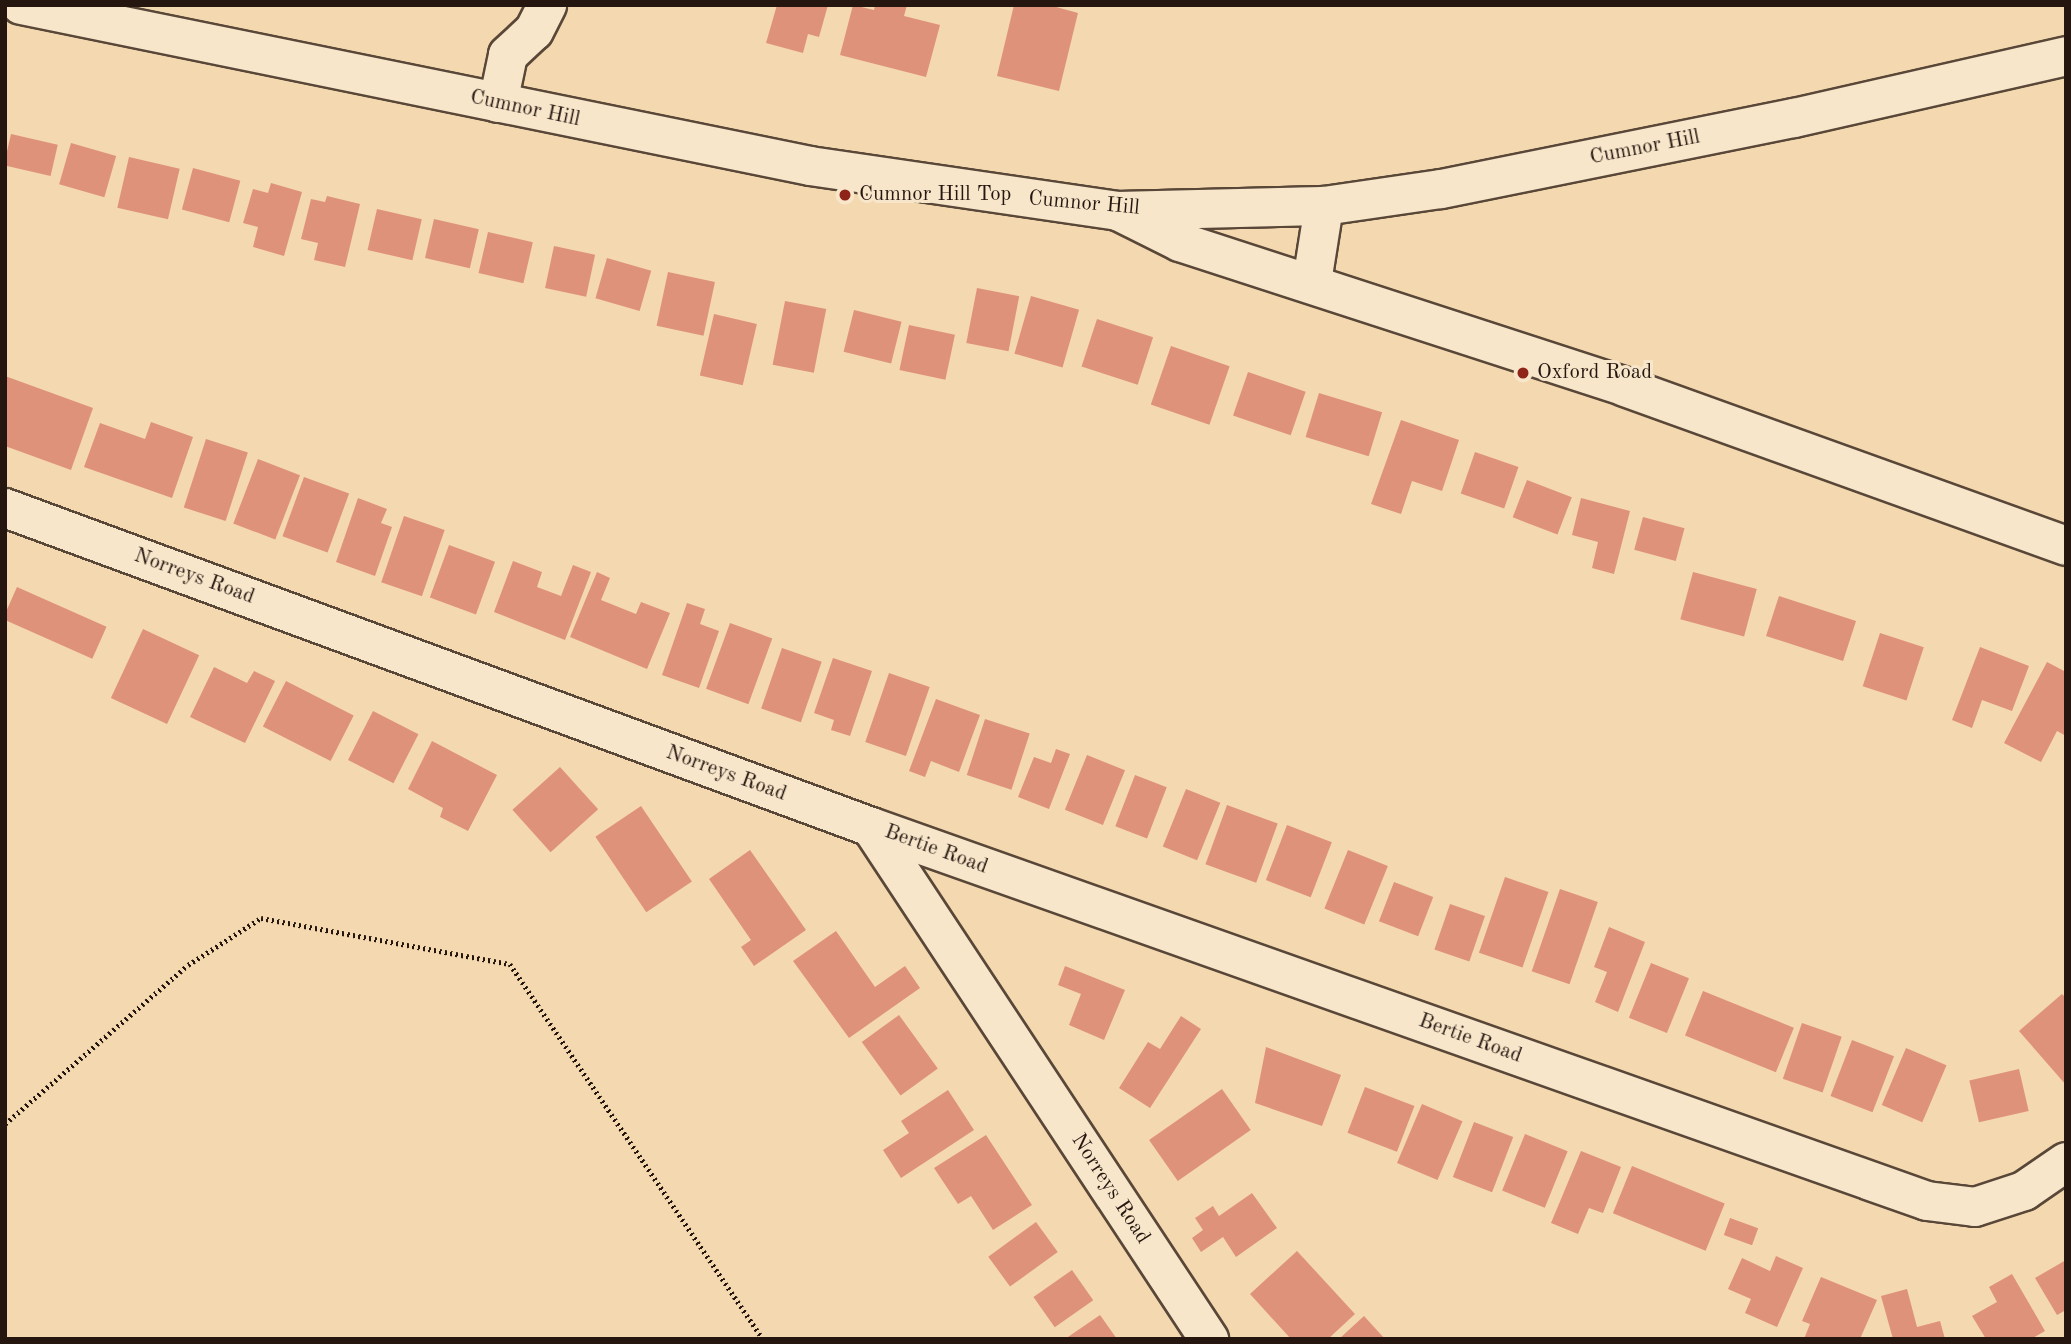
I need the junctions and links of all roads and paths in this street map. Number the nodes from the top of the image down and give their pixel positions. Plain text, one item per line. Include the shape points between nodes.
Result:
1 (21, 5) edge
2 (547, 5) edge
3 (2066, 56) edge
4 (498, 103) junction
5 (1324, 206) junction
6 (1117, 211) junction
7 (1312, 282) junction
8 (5, 508) edge
9 (2066, 546) edge
10 (871, 827) junction
11 (5, 1124) edge
12 (2066, 1163) edge
13 (763, 1339) edge
14 (1209, 1339) edge

1 - 4 street, Cumnor Hill
2 - 4 street via 534,31 509,55
3 - 5 street, Cumnor Hill via 1712,135 1441,189
4 - 6 street, Cumnor Hill via 810,166
5 - 6 street, Cumnor Hill
5 - 7 street
6 - 7 street via 1180,242
7 - 9 street via 1625,387
8 - 10 street, Norreys Road
10 - 12 street, Bertie Road via 1927,1201 1975,1207 2024,1191
10 - 14 street, Norreys Road
11 - 13 path via 188,965 261,918 510,964

